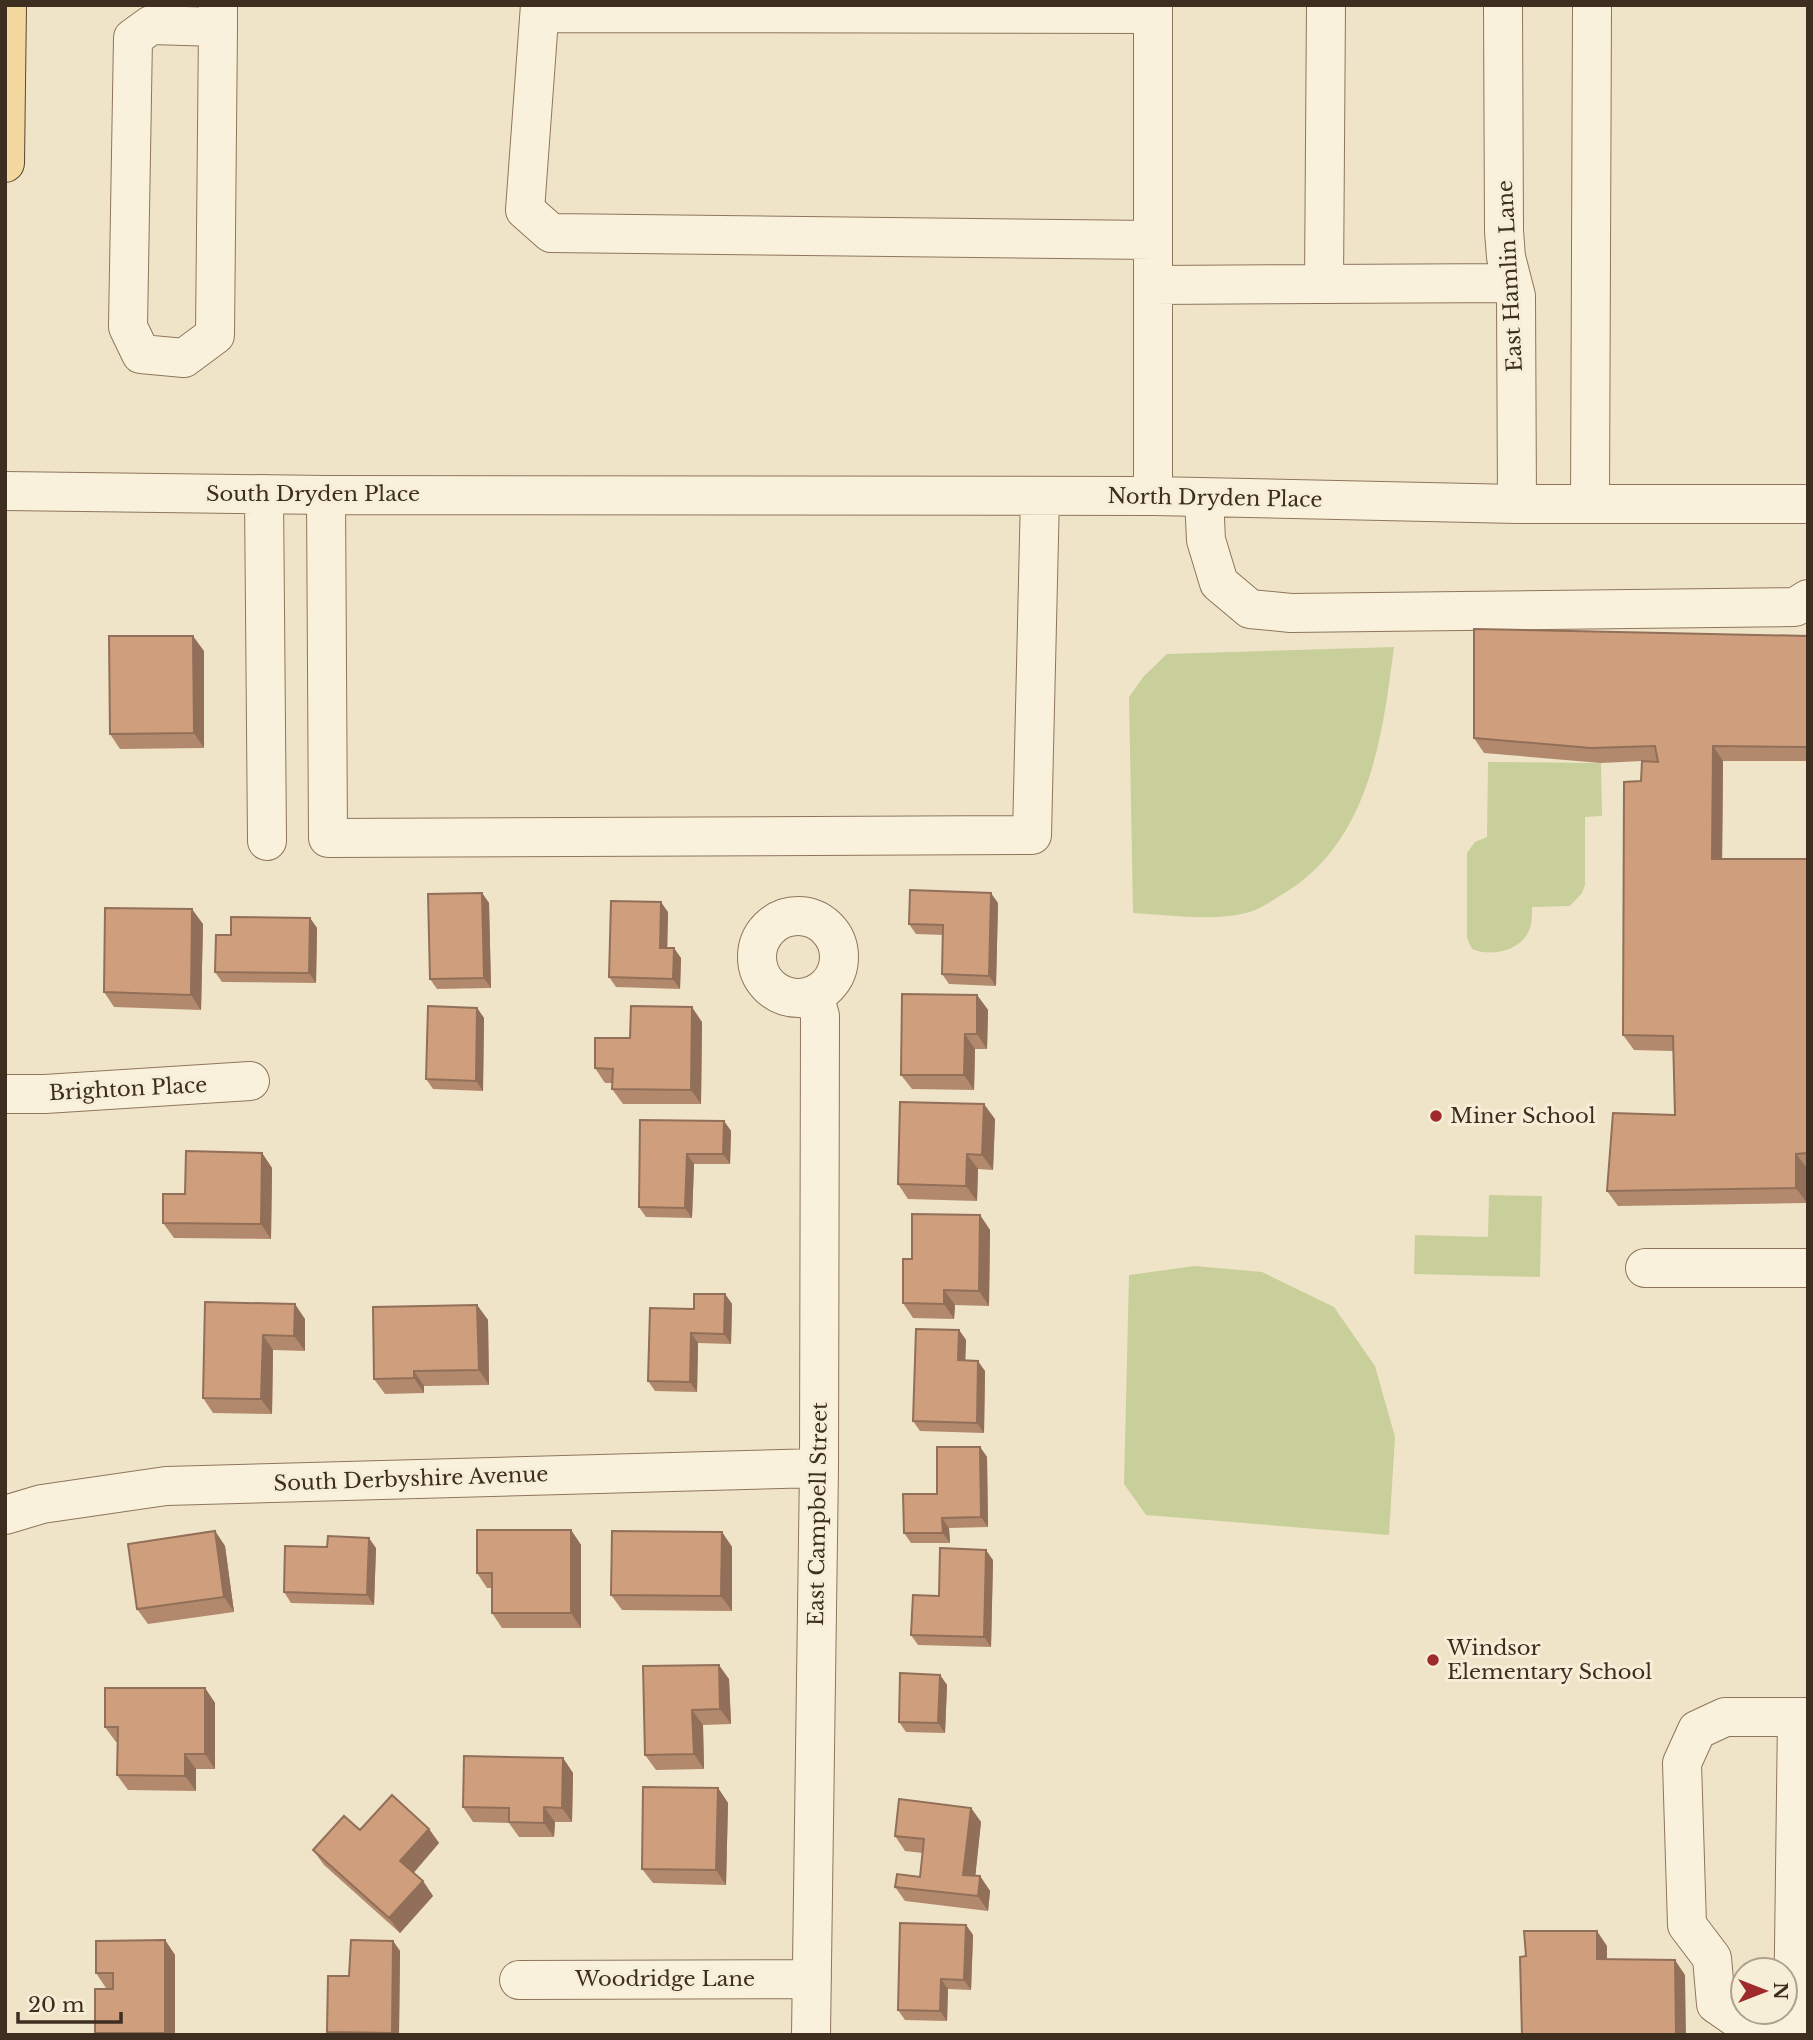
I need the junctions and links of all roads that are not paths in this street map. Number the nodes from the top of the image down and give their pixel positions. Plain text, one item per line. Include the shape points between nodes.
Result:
1 (7, 5) edge
2 (1326, 5) edge
3 (1503, 5) edge
4 (1592, 5) edge
5 (540, 9) edge
6 (1153, 10) edge
7 (218, 16) edge
8 (5, 163) edge
9 (1153, 240) junction
10 (1512, 283) junction
11 (1324, 284) junction
12 (1153, 285) junction
13 (5, 491) edge
14 (264, 494) junction
15 (622, 494) joint
16 (326, 495) junction
17 (1040, 496) junction
18 (1153, 496) junction
19 (1204, 498) junction
20 (1517, 504) junction
21 (1590, 504) junction
22 (1808, 504) edge
23 (1808, 598) edge
24 (267, 841) dead end
25 (814, 995) dead end
26 (250, 1081) dead end
27 (5, 1094) edge
28 (1645, 1268) dead end
29 (1808, 1268) edge
30 (819, 1468) junction
31 (5, 1515) edge
32 (1802, 1717) edge
33 (812, 1979) junction
34 (519, 1980) dead end
35 (1801, 2025) edge
36 (811, 2035) edge

1 - 8 main road
2 - 11 street
3 - 10 street, East Hamlin Lane via 1504,231
4 - 21 street
5 - 6 street
5 - 9 street via 525,210 551,233
6 - 9 street
7 - 7 street via 151,26 133,38 128,327 141,354 184,358 215,335
9 - 12 street
10 - 11 street
10 - 20 street, East Hamlin Lane via 1516,296
11 - 12 street
12 - 18 street
13 - 14 street, South Dryden Place
14 - 16 street, South Dryden Place
14 - 24 street
15 - 16 street, South Dryden Place
15 - 17 street, North Dryden Place
16 - 17 street via 328,838 1032,835
17 - 18 street, North Dryden Place
18 - 19 street, North Dryden Place
19 - 20 street, North Dryden Place
19 - 23 street via 1206,540 1219,583 1250,608 1291,613 1673,610 1794,607
20 - 21 street, North Dryden Place
21 - 22 street, North Dryden Place
25 - 30 street, East Campbell Street via 820,1016
26 - 27 street, Brighton Place
28 - 29 street
30 - 31 street, South Derbyshire Avenue via 166,1486 42,1504
30 - 33 street, East Campbell Street
32 - 35 street
32 - 35 street via 1725,1717 1697,1730 1682,1763 1687,1925 1712,1958 1716,2004 1742,2022
33 - 34 street, Woodridge Lane
33 - 36 street, East Campbell Street

